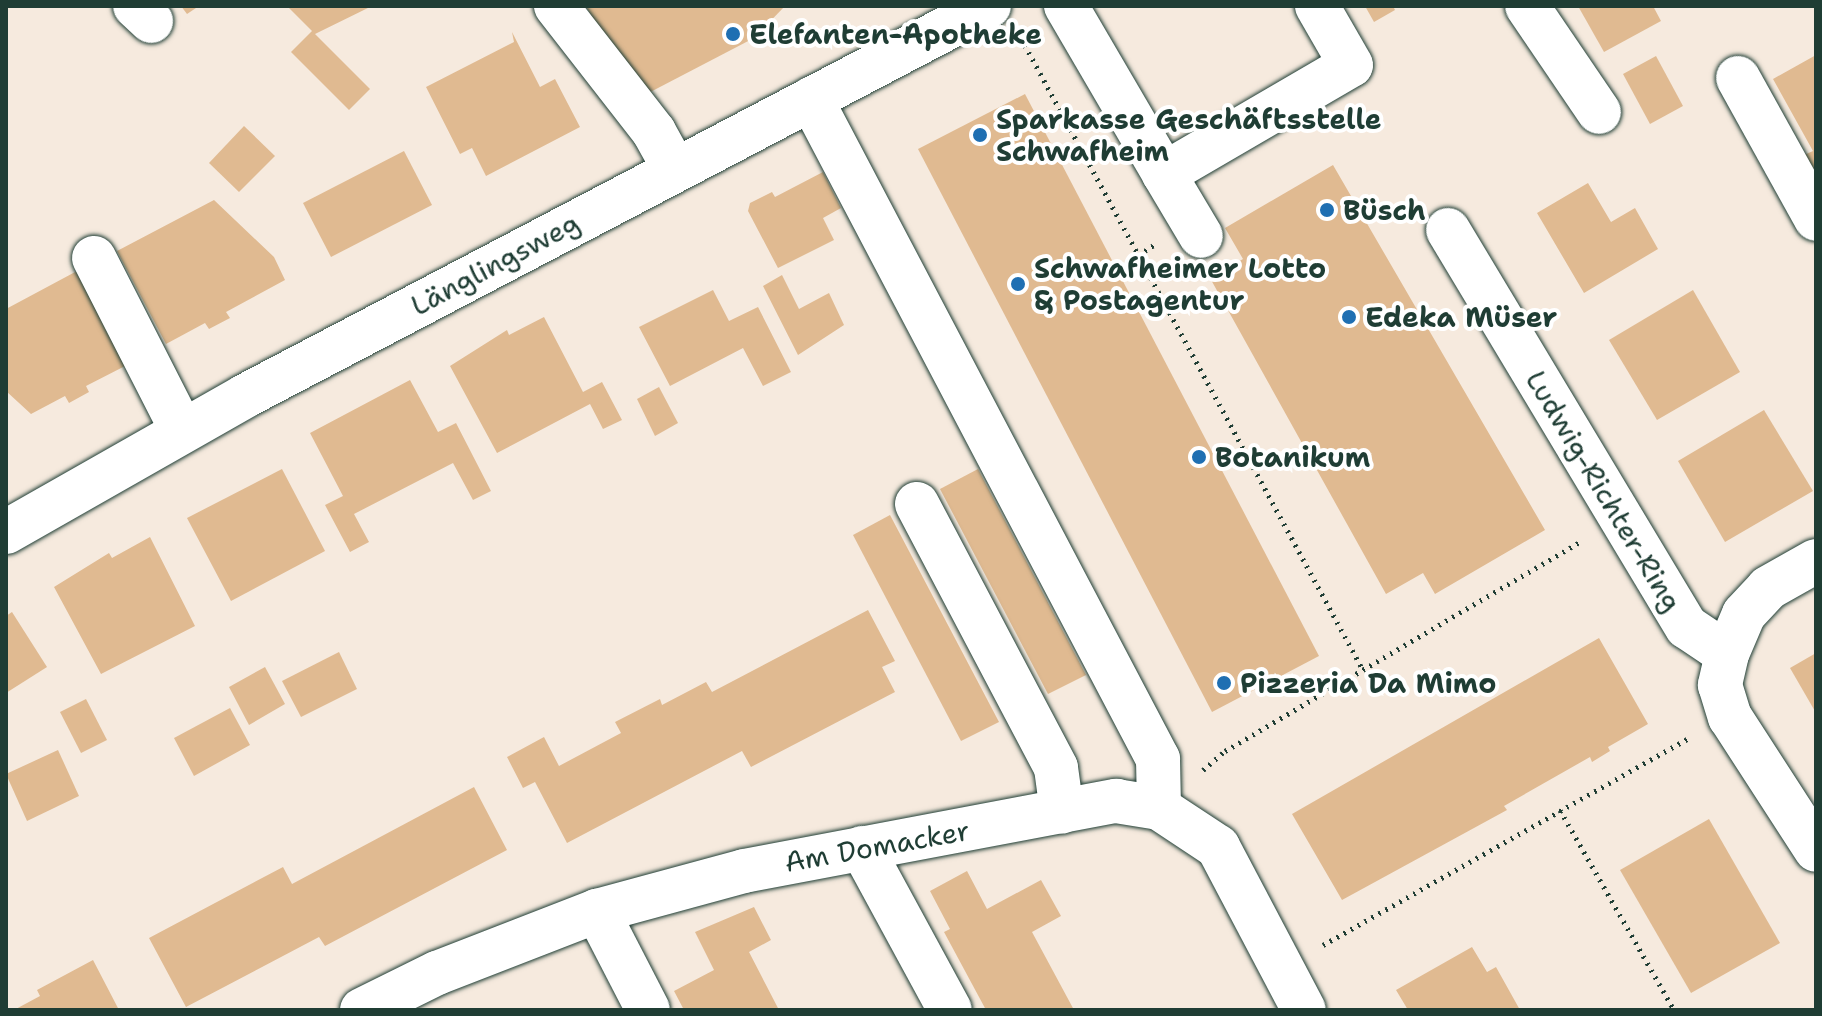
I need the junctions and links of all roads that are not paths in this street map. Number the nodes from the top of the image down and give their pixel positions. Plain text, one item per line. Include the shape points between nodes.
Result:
1 (556, 6) edge
2 (1066, 6) edge
3 (1317, 6) edge
4 (1527, 6) edge
5 (1004, 19) edge
6 (1738, 78) dead end
7 (811, 99) junction
8 (1599, 112) dead end
9 (675, 170) junction
10 (1164, 174) junction
11 (1816, 219) edge
12 (1448, 230) dead end
13 (1201, 236) dead end
14 (94, 258) dead end
15 (182, 431) junction
16 (917, 504) dead end
17 (6, 532) edge
18 (1816, 561) edge
19 (1727, 654) junction
20 (1062, 812) junction
21 (1170, 813) junction
22 (862, 848) junction
23 (1816, 850) edge
24 (597, 911) junction
25 (362, 1010) edge
26 (648, 1010) edge
27 (950, 1010) edge
28 (1304, 1010) edge

1 - 9 street via 654,132
2 - 10 street
3 - 10 street via 1351,65
4 - 8 street
5 - 7 street, Länglingsweg
6 - 11 street
7 - 9 street, Länglingsweg
7 - 21 street via 1158,759
9 - 15 street, Länglingsweg
10 - 13 street
12 - 19 street, Ludwig-Richter-Ring via 1687,627
14 - 15 street
15 - 17 street, Länglingsweg
16 - 20 street via 1056,768
18 - 19 street via 1768,588 1744,614
19 - 23 street via 1720,685 1730,717
20 - 21 street, Am Domacker via 1116,801
20 - 22 street, Am Domacker
21 - 28 street, Am Domacker via 1218,847
22 - 24 street, Am Domacker via 744,871
22 - 27 street
24 - 25 street, Am Domacker via 437,973
24 - 26 street

